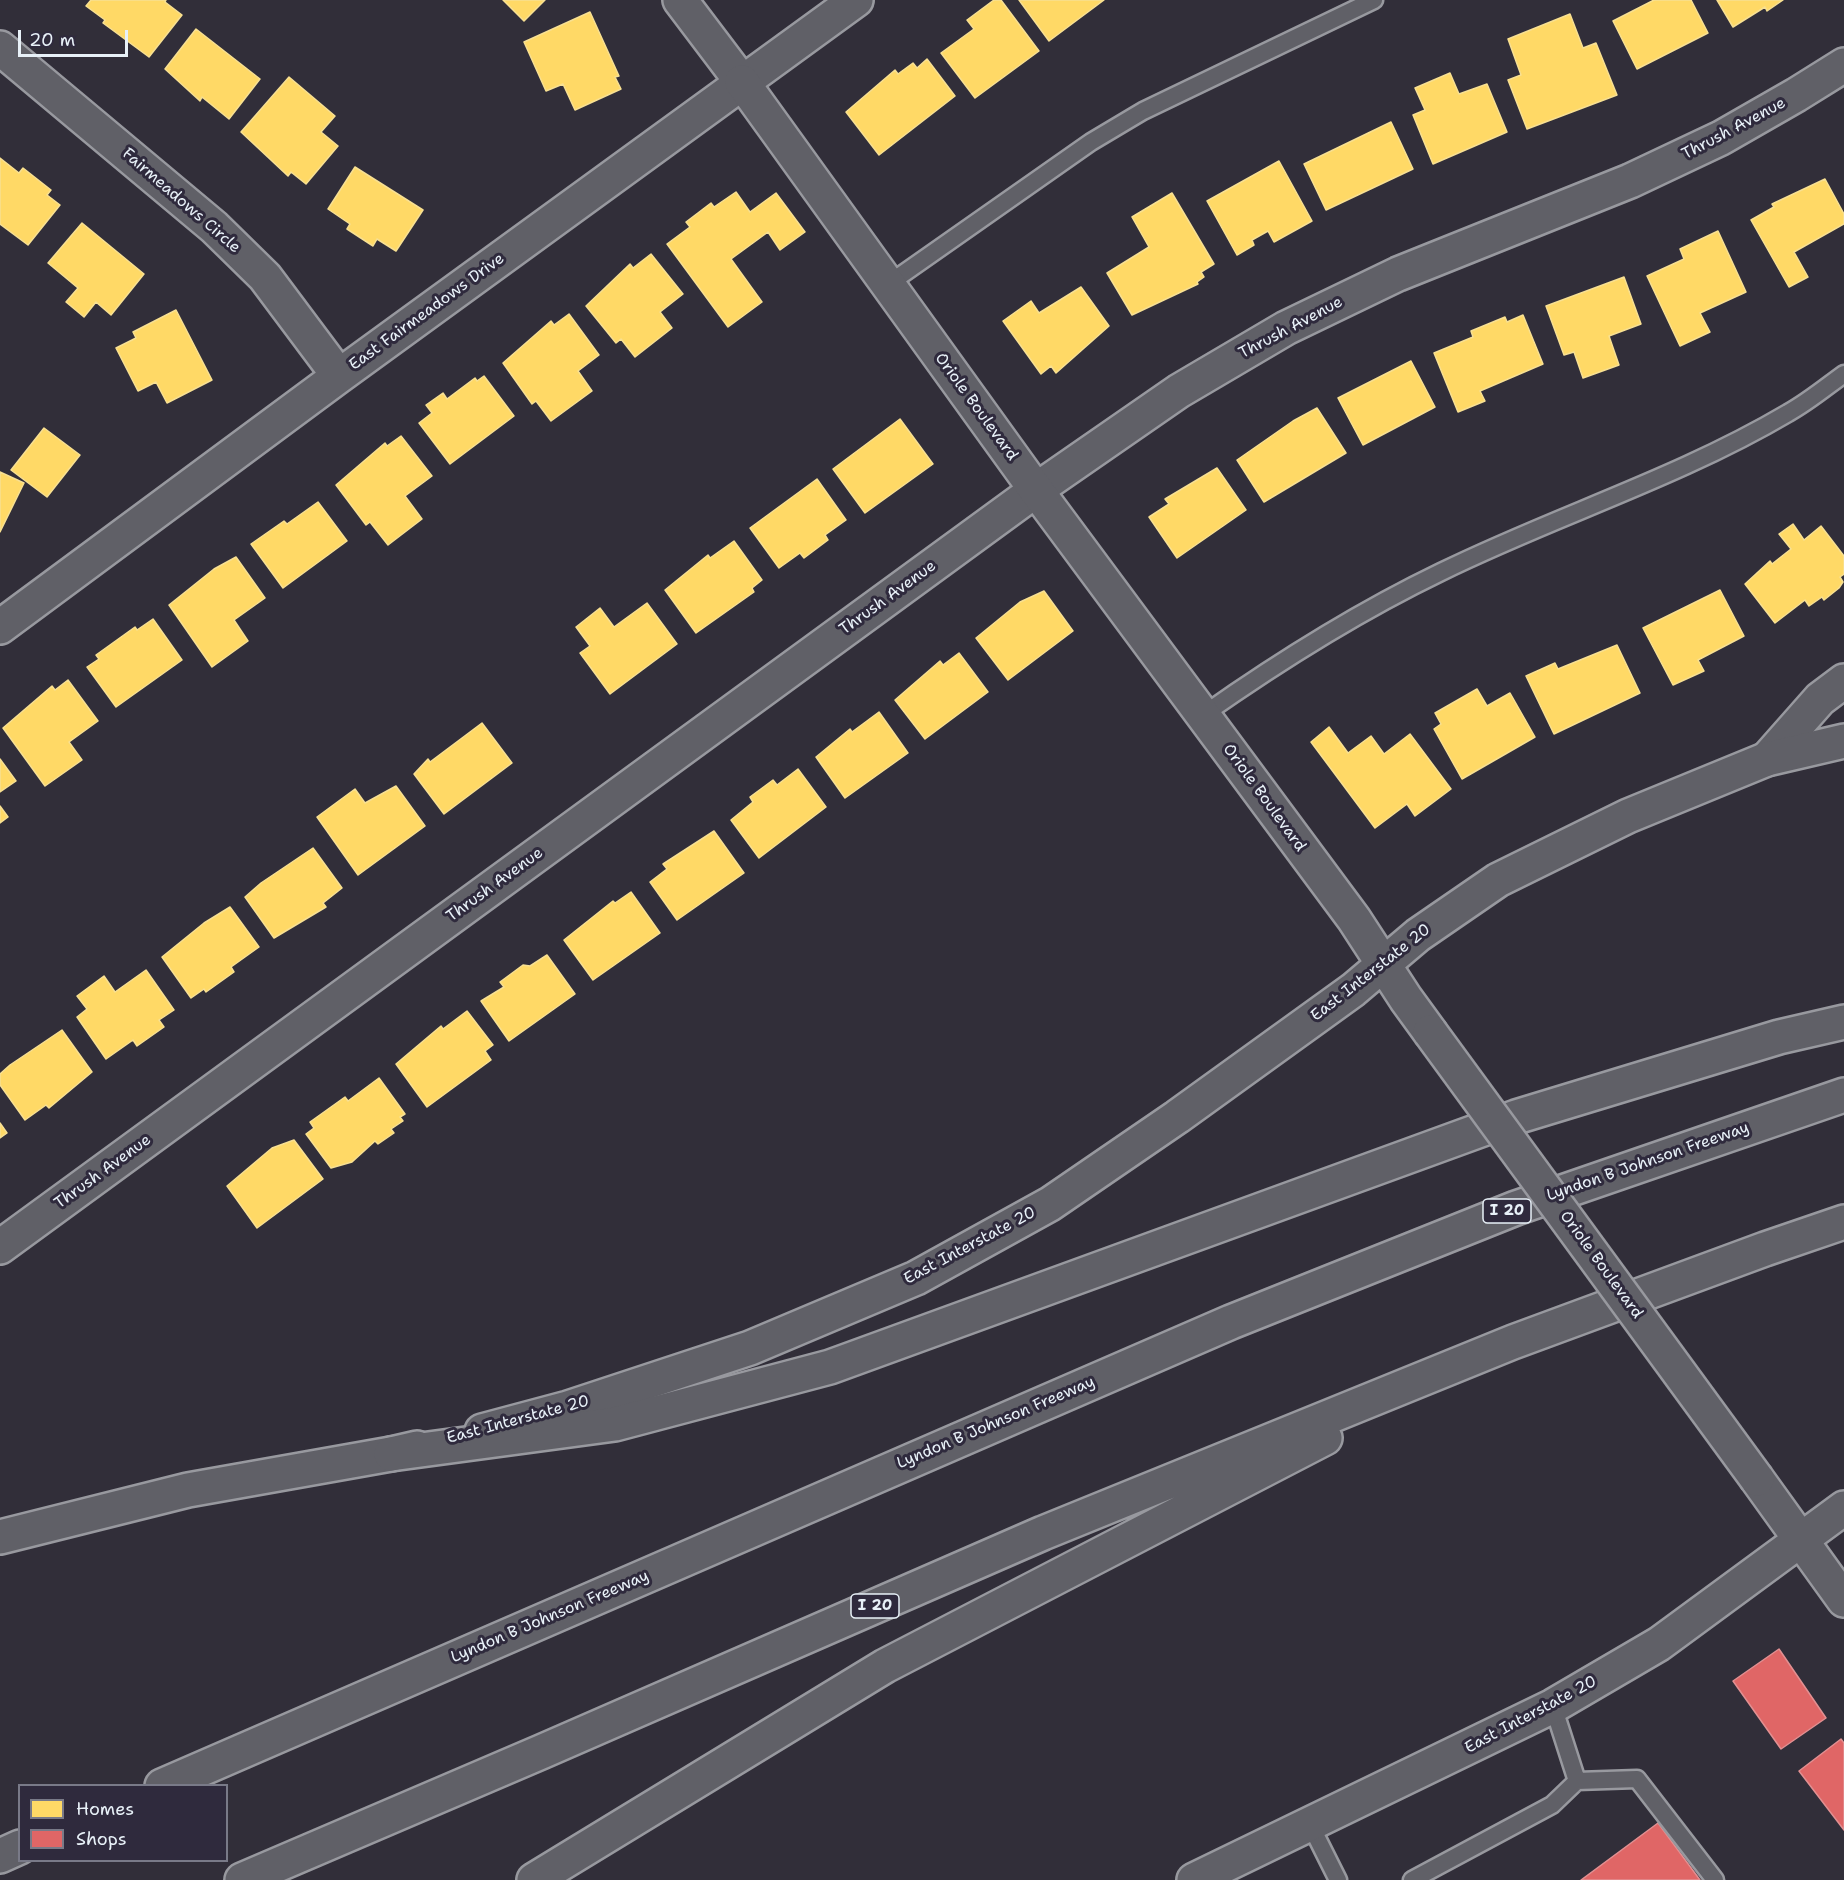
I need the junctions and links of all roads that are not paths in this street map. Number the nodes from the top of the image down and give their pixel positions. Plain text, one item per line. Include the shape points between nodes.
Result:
1 (680, 0) edge
2 (856, 0) edge
3 (1374, 0) edge
4 (0, 48) edge
5 (1844, 65) edge
6 (742, 82) junction
7 (887, 285) junction
8 (1844, 374) edge
9 (339, 376) junction
10 (1036, 490) junction
11 (0, 627) edge
12 (1844, 681) edge
13 (1203, 715) junction
14 (1844, 741) edge
15 (1767, 759) junction
16 (1383, 963) junction
17 (1844, 1022) edge
18 (1844, 1095) edge
19 (1844, 1222) edge
20 (0, 1247) edge
21 (1513, 1342) junction
22 (391, 1454) junction
23 (1844, 1508) edge
24 (0, 1537) edge
25 (1800, 1540) junction
26 (1844, 1600) edge
27 (1553, 1706) junction
28 (1577, 1781) junction
29 (164, 1784) edge
30 (1310, 1824) junction
31 (18, 1848) edge
32 (0, 1856) edge
33 (242, 1880) edge
34 (534, 1880) edge
35 (1194, 1880) edge
36 (1338, 1880) edge
37 (1412, 1880) edge
38 (1714, 1880) edge

1 - 6 main road, Oriole Boulevard
2 - 6 main road, East Fairmeadows Drive
3 - 7 lane via 1143,111 1091,142
4 - 9 main road, Fairmeadows Circle via 214,227 265,277
5 - 10 main road, Thrush Avenue via 1721,138 1630,181 1398,274 1286,328 1179,391
6 - 7 main road, Oriole Boulevard
6 - 9 main road, East Fairmeadows Drive
7 - 10 main road, Oriole Boulevard
8 - 13 lane via 1790,412 1732,444 1431,577 1364,613
9 - 11 main road, East Fairmeadows Drive
10 - 13 main road, Oriole Boulevard
10 - 20 main road, Thrush Avenue
12 - 15 main road via 1820,699
13 - 16 main road, Oriole Boulevard
14 - 15 main road, East Interstate 20
15 - 16 main road, East Interstate 20 via 1628,816 1498,880
16 - 22 main road, East Interstate 20 via 1353,990 1261,1057 1050,1204 916,1278 750,1348 568,1408
16 - 25 main road, Oriole Boulevard, bridge
17 - 22 main road via 1779,1036 1516,1118 830,1367 615,1424
18 - 29 main road, Lyndon B Johnson Freeway / I 20 via 1516,1208 1242,1317
19 - 21 main road, I 20
21 - 33 main road, I 20 via 1043,1533
21 - 34 main road via 885,1666
22 - 24 main road, East Interstate 20 via 188,1490
23 - 25 main road, East Interstate 20
25 - 26 main road, Oriole Boulevard
25 - 27 main road, East Interstate 20 via 1659,1644
27 - 28 lane
27 - 30 main road, East Interstate 20
28 - 37 lane via 1552,1805
28 - 38 lane via 1637,1779
30 - 35 main road, East Interstate 20
30 - 36 lane
31 - 32 main road

